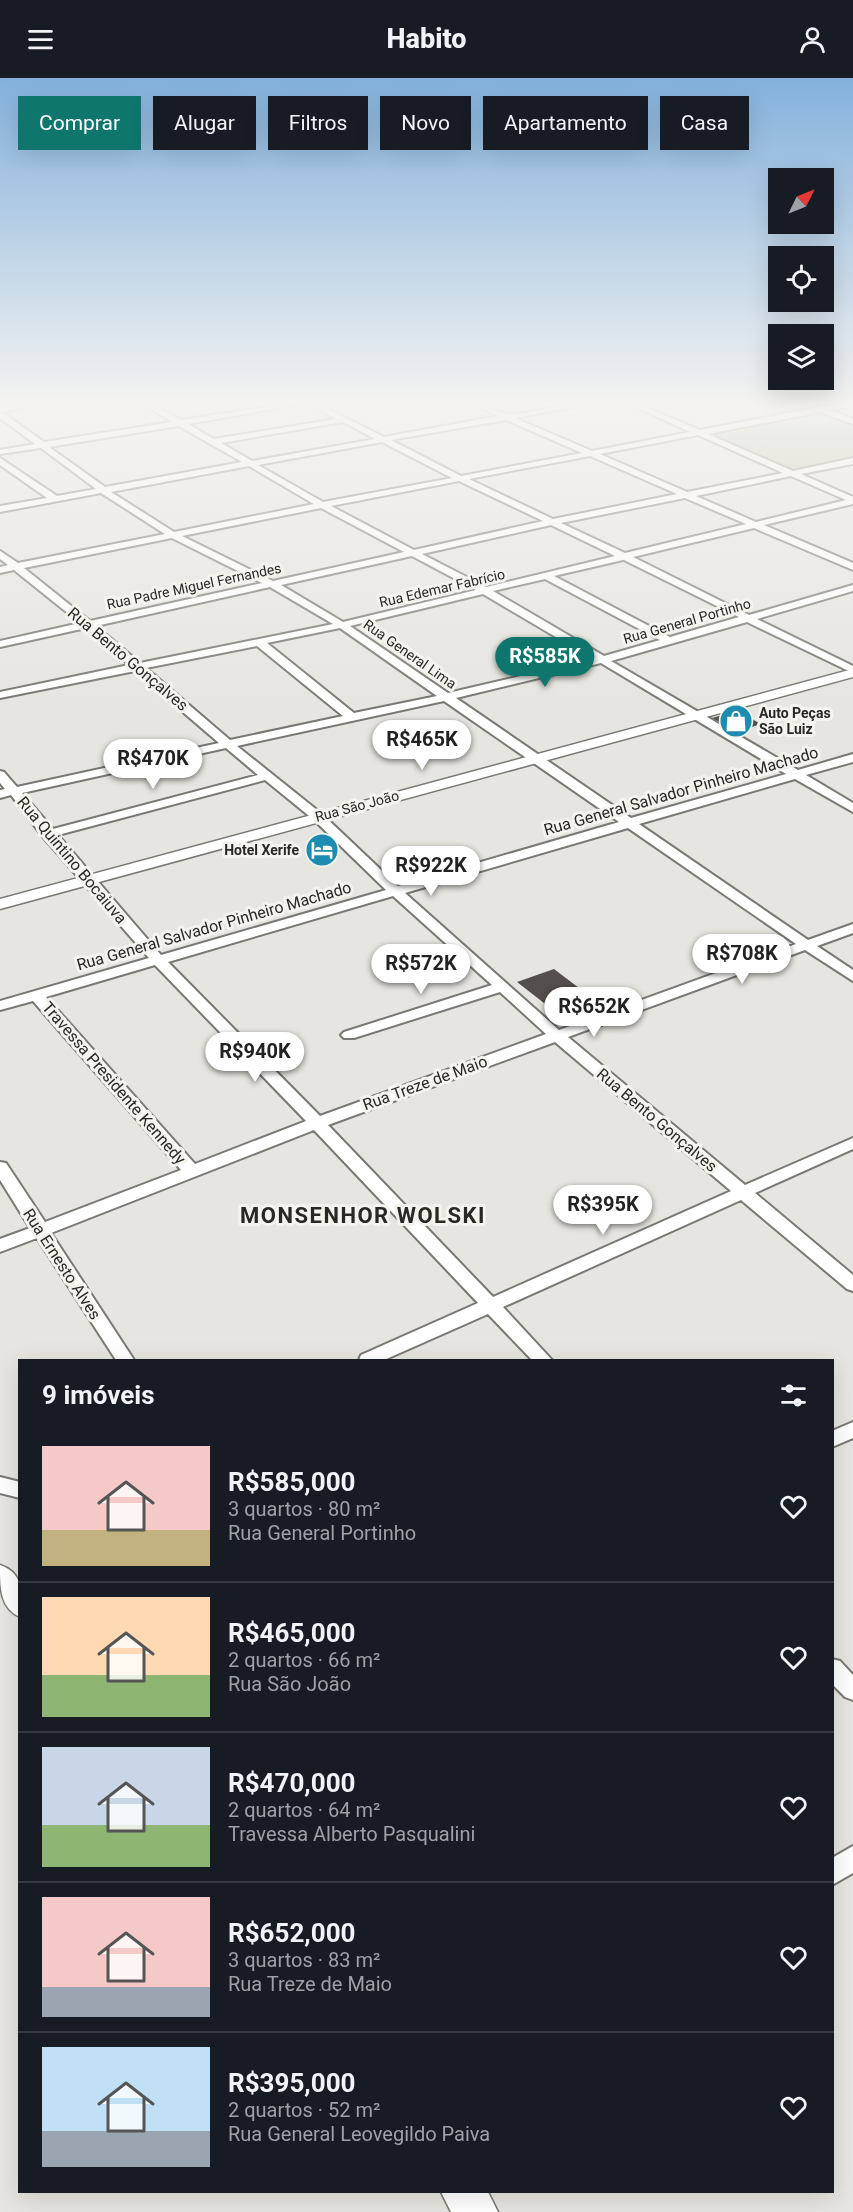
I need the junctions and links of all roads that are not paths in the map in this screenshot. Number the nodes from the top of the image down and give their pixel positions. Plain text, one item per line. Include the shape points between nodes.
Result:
1 (21, 505) edge
2 (125, 505) edge
3 (322, 505) joint
4 (515, 505) edge
5 (638, 505) edge
6 (707, 505) edge
7 (838, 505) edge
8 (0, 508) edge
9 (552, 522) junction
10 (754, 525) junction
11 (171, 534) junction
12 (0, 554) edge
13 (414, 554) junction
14 (627, 558) junction
15 (17, 567) junction
16 (853, 567) edge
17 (0, 570) edge
18 (548, 577) junction
19 (272, 584) junction
20 (853, 588) edge
21 (486, 591) junction
22 (751, 619) junction
23 (89, 625) junction
24 (342, 625) junction
25 (0, 630) edge
26 (14, 641) junction
27 (258, 641) junction
28 (671, 642) junction
29 (0, 644) edge
30 (602, 660) junction
31 (138, 665) junction
32 (853, 672) edge
33 (0, 695) edge
34 (446, 697) junction
35 (696, 714) junction
36 (353, 718) junction
37 (226, 743) junction
38 (536, 758) junction
39 (853, 758) edge
40 (797, 775) junction
41 (0, 776) edge
42 (267, 776) junction
43 (7, 793) edge
44 (853, 808) edge
45 (318, 817) junction
46 (631, 823) junction
47 (48, 834) junction
48 (90, 880) junction
49 (395, 891) junction
50 (0, 904) edge
51 (853, 928) edge
52 (806, 945) junction
53 (158, 960) junction
54 (853, 977) edge
55 (502, 987) junction
56 (36, 995) junction
57 (0, 1006) edge
58 (349, 1035) dead end
59 (556, 1035) junction
60 (317, 1124) junction
61 (853, 1143) edge
62 (0, 1167) edge
63 (192, 1171) junction
64 (744, 1193) junction
65 (39, 1230) junction
66 (0, 1246) edge
67 (853, 1285) edge
68 (491, 1305) junction
69 (124, 1359) edge
70 (370, 1359) edge
71 (542, 1359) edge
72 (853, 1429) edge
73 (834, 1439) edge
74 (0, 1485) edge
75 (18, 1490) edge
76 (0, 1578) edge
77 (18, 1601) edge
78 (834, 1670) edge
79 (853, 1690) edge
80 (853, 1858) edge
81 (834, 1872) edge
82 (463, 2193) edge
83 (477, 2212) edge

1 - 8 street
2 - 11 street, Rua General Lima
3 - 11 street
3 - 13 street
4 - 9 street
5 - 9 street, Rua Padre Miguel Fernandes
6 - 10 street
7 - 10 street, Rua Edemar Fabrício
9 - 13 street, Rua Padre Miguel Fernandes
9 - 14 street
10 - 14 street, Rua Edemar Fabrício
10 - 16 street
11 - 15 street
11 - 19 street, Rua General Lima
12 - 15 street, Rua Bento Gonçalves
13 - 19 street, Rua Padre Miguel Fernandes
13 - 21 street
14 - 18 street, Rua Edemar Fabrício
14 - 22 street
15 - 17 street
15 - 23 street, Rua Bento Gonçalves
18 - 21 street, Rua Edemar Fabrício
18 - 28 street
19 - 23 street, Rua Padre Miguel Fernandes
19 - 24 street, Rua General Lima
20 - 22 street, Rua General Portinho
21 - 24 street, Rua Edemar Fabrício
21 - 30 street
22 - 28 street, Rua General Portinho
22 - 32 street
23 - 26 street, Rua Padre Miguel Fernandes
23 - 31 street, Rua Bento Gonçalves
24 - 27 street, Rua Edemar Fabrício
24 - 34 street, Rua General Lima
25 - 26 street
26 - 29 street, Rua Padre Miguel Fernandes
27 - 31 street, Rua Edemar Fabrício
27 - 36 street
28 - 30 street, Rua General Portinho
30 - 34 street, Rua General Portinho
30 - 35 street
31 - 33 street, Rua Edemar Fabrício
31 - 37 street, Rua Bento Gonçalves
32 - 35 main road, Rua São João
34 - 36 street, Rua General Portinho
34 - 38 street, Rua General Lima
35 - 38 main road, Rua São João
35 - 40 street
36 - 37 street, Rua General Portinho
37 - 42 street, Rua Bento Gonçalves
37 - 43 street, Rua General Portinho
38 - 45 main road, Rua São João
38 - 46 street, Rua General Lima
39 - 40 street, Rua General Salvador Pinheiro Machado
40 - 44 street
40 - 46 street, Rua General Salvador Pinheiro Machado
41 - 43 street, Rua Quintino Bocaiuva
42 - 45 street, Rua Bento Gonçalves
42 - 47 street
43 - 47 street, Rua Quintino Bocaiuva
45 - 48 main road, Rua São João
45 - 49 street, Rua Bento Gonçalves
46 - 49 street, Rua General Salvador Pinheiro Machado
46 - 52 street, Rua General Lima
47 - 48 street, Rua Quintino Bocaiuva
48 - 50 main road, Rua São João
48 - 53 street, Rua Quintino Bocaiuva
49 - 53 street, Rua General Salvador Pinheiro Machado
49 - 55 street, Rua Bento Gonçalves
51 - 52 street, Rua Treze de Maio
52 - 54 street, Rua General Lima
52 - 59 street, Rua Treze de Maio
53 - 56 street, Rua General Salvador Pinheiro Machado
53 - 60 street, Rua Quintino Bocaiuva
55 - 58 street
55 - 59 street, Rua Bento Gonçalves
56 - 57 street, Rua General Salvador Pinheiro Machado
56 - 63 street, Travessa Presidente Kennedy
59 - 60 street, Rua Treze de Maio
59 - 64 street, Rua Bento Gonçalves
60 - 63 street, Rua Treze de Maio
60 - 68 street, Rua Quintino Bocaiuva
61 - 64 street
62 - 65 street, Rua Ernesto Alves
63 - 65 street, Rua Treze de Maio
64 - 67 street, Rua Bento Gonçalves
64 - 68 street
65 - 66 street, Rua Treze de Maio
65 - 69 street, Rua Ernesto Alves
68 - 70 street
68 - 71 street, Rua Quintino Bocaiuva
72 - 73 street
74 - 75 street
76 - 77 highway
78 - 79 street
80 - 81 street
82 - 83 highway

